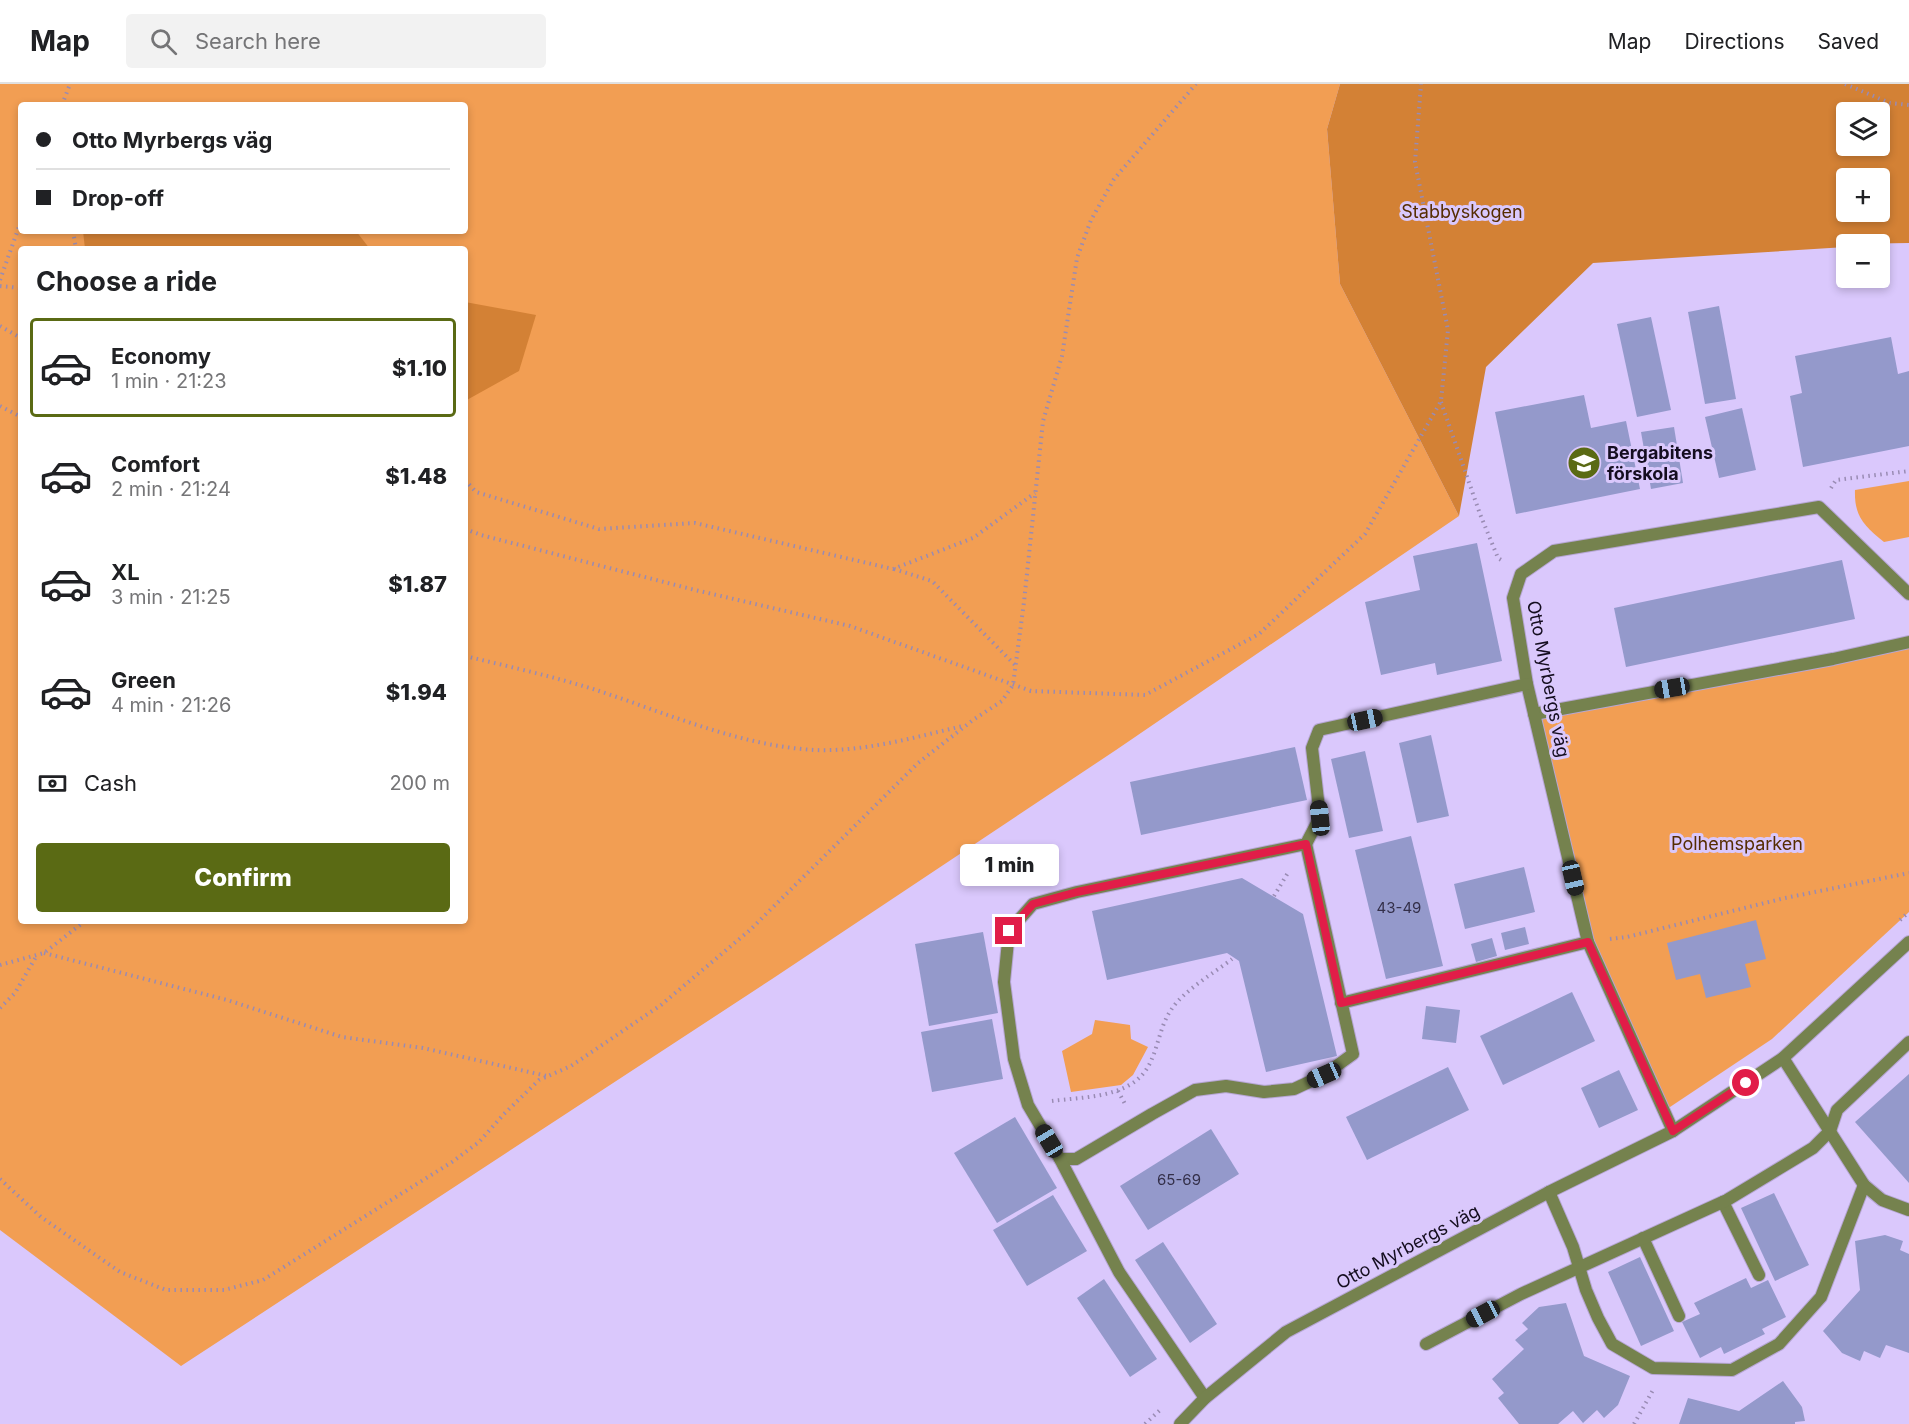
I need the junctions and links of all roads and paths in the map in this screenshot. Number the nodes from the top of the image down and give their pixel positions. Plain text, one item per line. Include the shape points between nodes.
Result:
1 (70, 84) edge
2 (1196, 84) edge
3 (1421, 84) edge
4 (1845, 84) edge
5 (63, 102) edge
6 (1909, 105) edge
7 (18, 229) edge
8 (0, 280) edge
9 (0, 286) edge
10 (18, 288) edge
11 (0, 326) edge
12 (18, 336) edge
13 (1441, 400) junction
14 (0, 406) edge
15 (18, 415) edge
16 (1909, 471) edge
17 (468, 483) edge
18 (1036, 492) junction
19 (1819, 507) junction
20 (468, 530) edge
21 (893, 568) junction
22 (1521, 574) junction
23 (1909, 594) edge
24 (1909, 642) edge
25 (468, 657) edge
26 (1016, 666) junction
27 (1527, 684) junction
28 (1013, 685) junction
29 (1534, 714) junction
30 (967, 725) junction
31 (1306, 844) junction
32 (1909, 873) edge
33 (81, 924) edge
34 (1588, 942) junction
35 (1909, 942) edge
36 (44, 953) junction
37 (38, 955) junction
38 (1232, 959) dead end
39 (0, 965) edge
40 (1341, 1003) junction
41 (0, 1008) edge
42 (1909, 1042) edge
43 (1783, 1058) junction
44 (548, 1076) junction
45 (1028, 1105) junction
46 (1673, 1131) junction
47 (1830, 1131) junction
48 (1060, 1159) junction
49 (0, 1179) edge
50 (1864, 1185) junction
51 (1549, 1192) junction
52 (1724, 1202) junction
53 (1909, 1210) edge
54 (1643, 1238) junction
55 (1579, 1268) junction
56 (1759, 1275) dead end
57 (1679, 1316) dead end
58 (1426, 1344) dead end
59 (1653, 1368) junction
60 (1205, 1398) junction
61 (1180, 1424) edge
62 (1634, 1424) edge

1 - 5 path
2 - 18 path via 1114,179 1091,220 1077,258 1062,356 1043,421
3 - 13 path via 1415,162 1448,330
4 - 6 path via 1890,104
7 - 8 path
9 - 10 path
11 - 12 path
13 - 22 path via 1498,558
13 - 28 path via 1365,534 1259,634 1145,695 1032,691
14 - 15 path
16 - 19 path via 1836,480
17 - 21 path via 476,492 599,528 695,523
18 - 21 path via 974,538
18 - 26 path
19 - 22 street via 1554,551
19 - 23 street
20 - 28 path via 850,626
21 - 26 path via 932,581
22 - 27 street, Otto Myrbergs väg via 1513,598
24 - 29 street
25 - 30 path via 591,688 688,722 777,746 817,750 869,747
26 - 28 path
27 - 29 street, Otto Myrbergs väg
27 - 31 street via 1318,730 1312,748 1320,818
28 - 30 path via 1002,701
29 - 34 street, Otto Myrbergs väg
30 - 44 path via 918,763 750,930 661,1005 571,1066
31 - 40 street
31 - 45 street via 1033,904 1009,931 1004,982 1014,1059
32 - 34 path via 1785,898 1627,937
33 - 36 path
34 - 40 street
34 - 46 street, Otto Myrbergs väg
35 - 43 street, Otto Myrbergs väg
36 - 37 path
36 - 44 path via 227,1000 342,1037 423,1048
37 - 39 path
37 - 41 path via 15,993
38 - 45 path via 1171,1010 1146,1070 1133,1083 1118,1091
40 - 48 street via 1353,1054 1324,1075 1294,1089 1264,1092 1226,1086 1195,1090 1076,1159
42 - 47 street via 1837,1110
43 - 46 street, Otto Myrbergs väg
43 - 47 street
44 - 49 path via 539,1080 479,1142 452,1162 263,1280 224,1290 166,1290 120,1272 41,1217
45 - 48 street
46 - 51 street, Otto Myrbergs väg
47 - 50 street
47 - 52 street via 1813,1149
48 - 60 street via 1119,1272
50 - 53 street via 1882,1200
50 - 59 street via 1821,1297 1779,1344 1732,1370
51 - 55 street
51 - 60 street, Otto Myrbergs väg via 1286,1332
52 - 54 street
52 - 56 street
54 - 55 street
54 - 57 street
55 - 58 street
55 - 59 street via 1612,1344
59 - 62 path via 1655,1387
60 - 61 street, Otto Myrbergs väg

